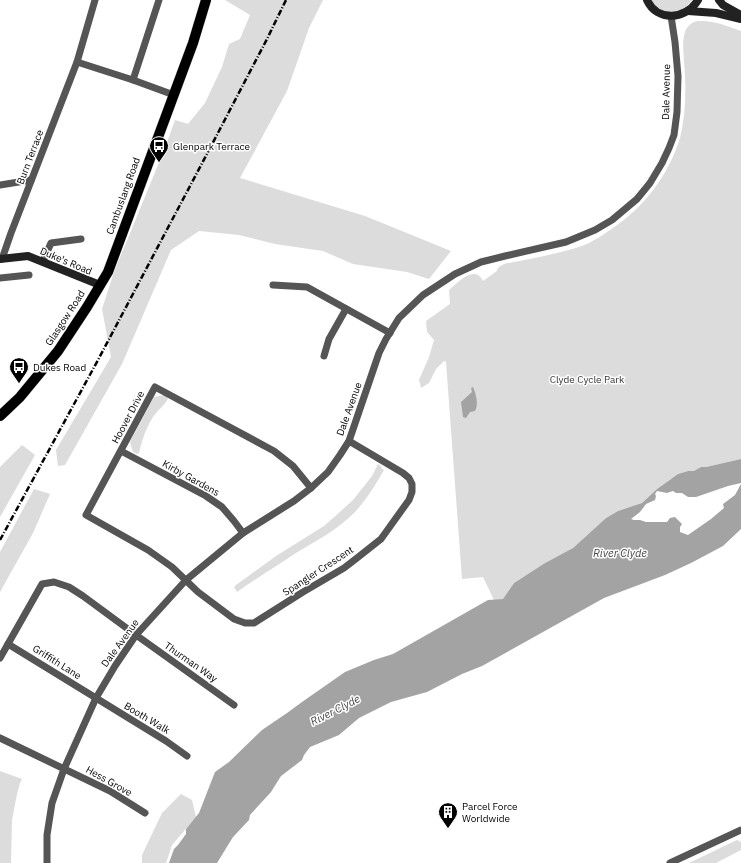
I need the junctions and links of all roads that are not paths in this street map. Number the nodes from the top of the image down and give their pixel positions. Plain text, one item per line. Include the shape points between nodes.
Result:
1 (95, 0) edge
2 (159, 0) edge
3 (206, 0) edge
4 (647, 0) edge
5 (698, 0) edge
6 (718, 0) edge
7 (688, 12) junction
8 (741, 15) edge
9 (670, 16) junction
10 (741, 19) edge
11 (77, 62) junction
12 (132, 80) junction
13 (174, 95) junction
14 (31, 180) junction
15 (0, 185) edge
16 (81, 239) dead end
17 (1, 259) edge
18 (43, 262) junction
19 (29, 275) dead end
20 (0, 278) edge
21 (273, 285) dead end
22 (100, 286) junction
23 (346, 309) junction
24 (390, 333) junction
25 (324, 356) dead end
26 (0, 416) edge
27 (349, 441) junction
28 (121, 451) junction
29 (311, 488) junction
30 (243, 533) junction
31 (186, 580) junction
32 (136, 635) junction
33 (8, 644) junction
34 (0, 658) edge
35 (96, 698) junction
36 (234, 705) dead end
37 (0, 738) edge
38 (187, 756) dead end
39 (64, 768) junction
40 (144, 813) dead end
41 (741, 830) edge
42 (47, 863) edge
43 (670, 863) edge

1 - 11 street, Burn Terrace
2 - 12 street
3 - 13 main road, Cambuslang Road
4 - 9 street via 654,9
5 - 7 street
6 - 8 street
7 - 9 street
7 - 10 street
9 - 24 street, Dale Avenue via 678,76 674,135 662,163 637,199 612,220 595,230 566,242 481,262 456,274 423,295 399,318
11 - 12 street
11 - 14 street, Burn Terrace
12 - 13 street
13 - 22 main road, Cambuslang Road via 108,272
14 - 15 street
14 - 17 street, Burn Terrace
16 - 18 street via 51,243
17 - 18 street, Duke's Road via 28,256
18 - 22 street, Duke's Road
19 - 20 street
21 - 23 street via 307,287
22 - 26 main road, Glasgow Road via 58,351 20,397
23 - 24 street
23 - 25 street via 329,339
24 - 27 street, Dale Avenue via 379,353
27 - 29 street, Dale Avenue via 328,472
27 - 31 street, Spangler Crescent via 403,473 412,484 409,500 381,539 344,568 254,623 234,619
28 - 29 street, Hoover Drive via 155,387 274,451 293,466
28 - 30 street, Kirby Gardens via 222,507
28 - 31 street, Hoover Drive via 86,516 148,550
29 - 30 street, Dale Avenue
30 - 31 street, Dale Avenue
31 - 32 street, Dale Avenue
32 - 33 street, Thurman Way via 83,596 54,582 42,584
32 - 35 street, Dale Avenue
32 - 36 street, Thurman Way
33 - 34 street
33 - 35 street, Griffith Lane
35 - 38 street, Booth Walk
35 - 39 street, Dale Avenue
37 - 39 street, Hess Grove
39 - 40 street, Hess Grove via 110,791
39 - 42 street, Dale Avenue via 52,803 47,835
41 - 43 street

